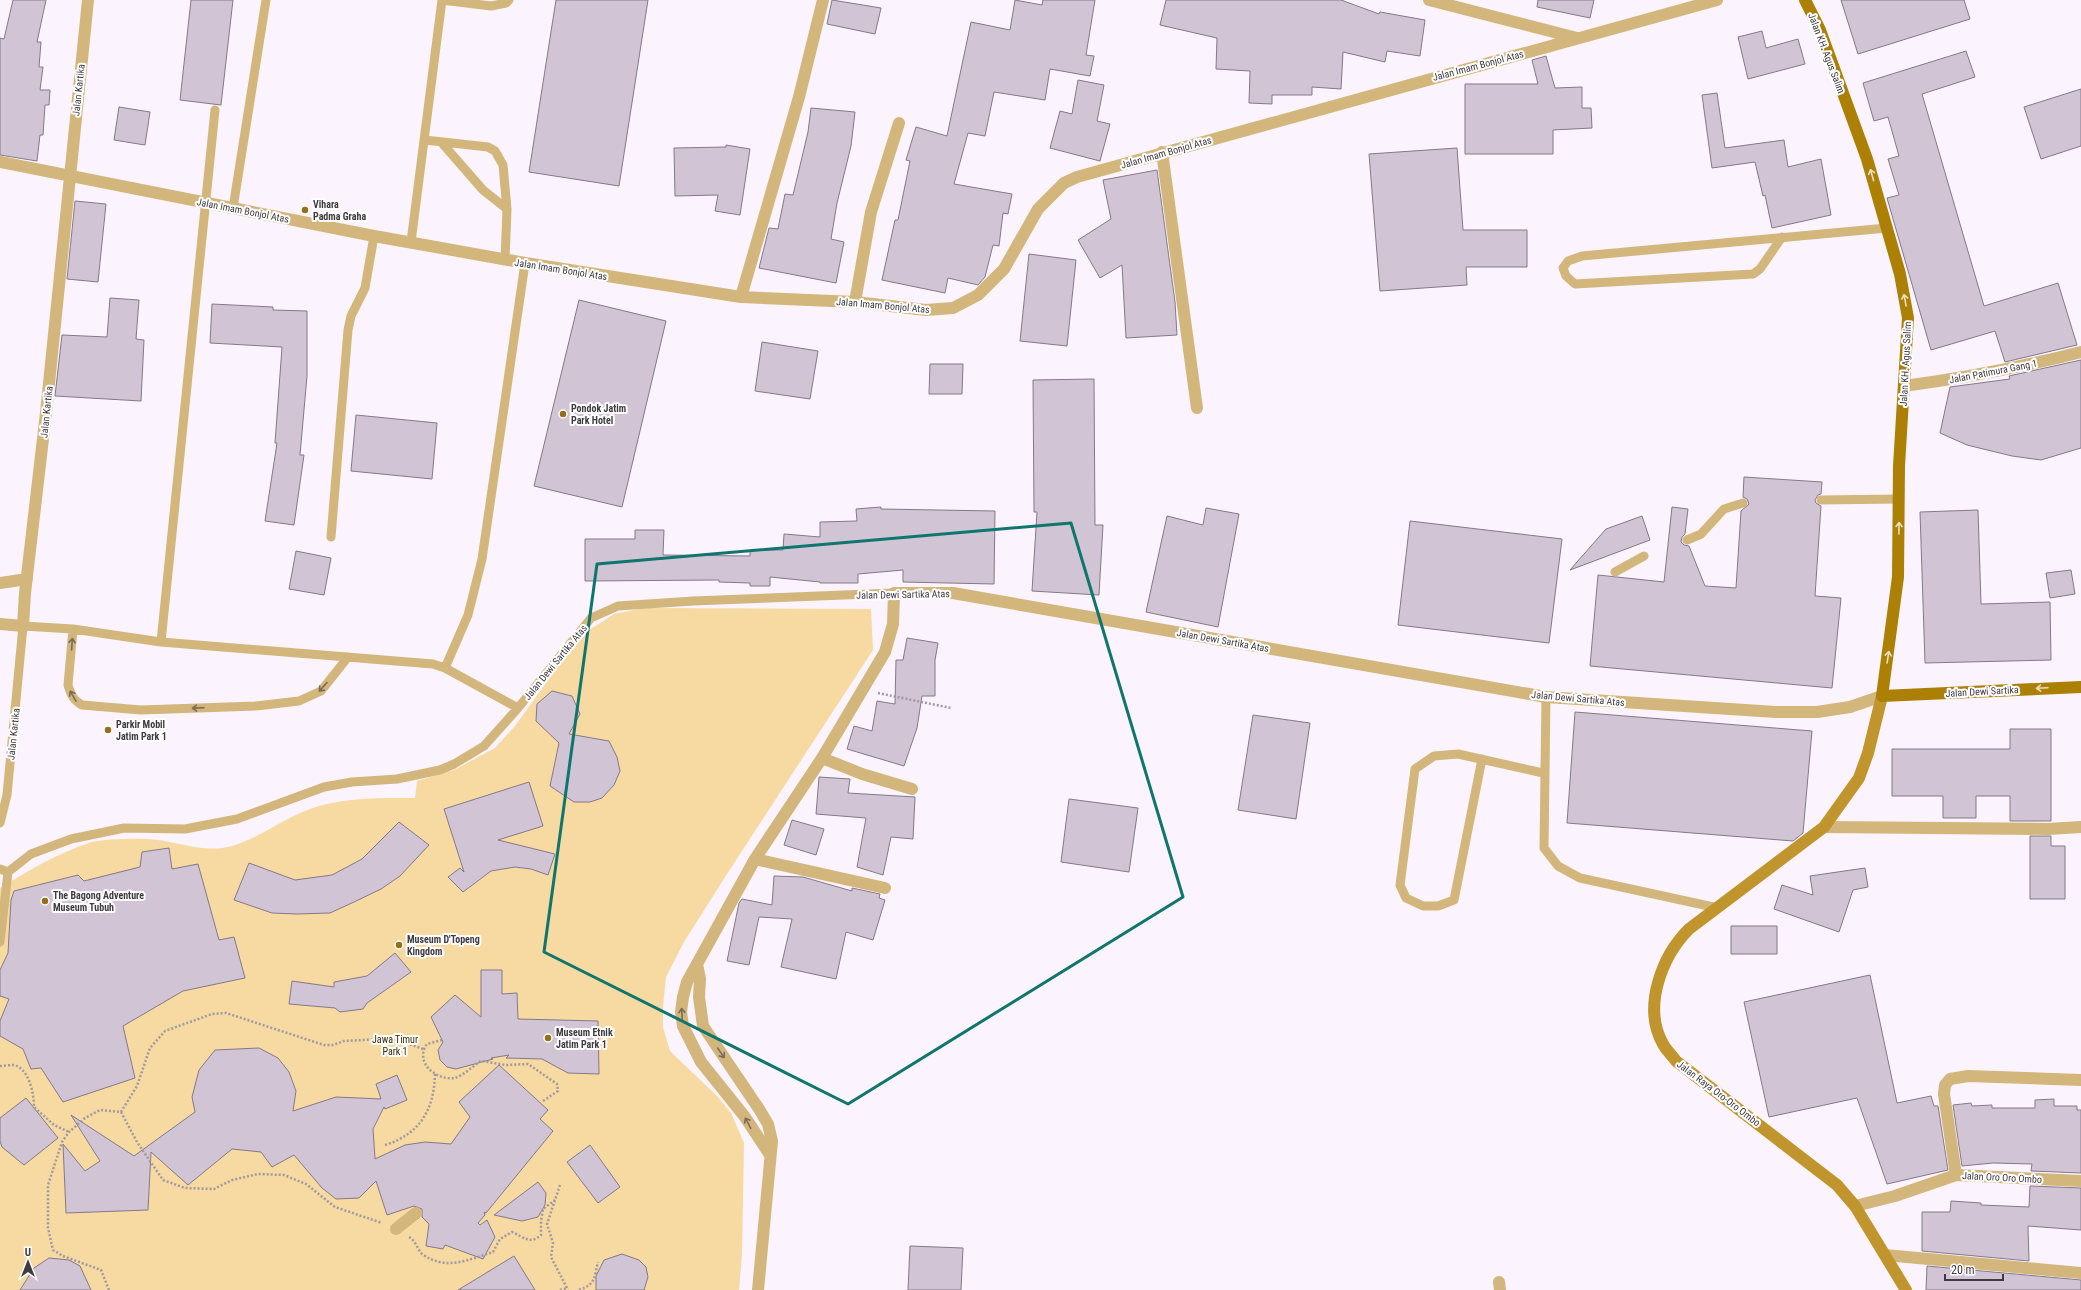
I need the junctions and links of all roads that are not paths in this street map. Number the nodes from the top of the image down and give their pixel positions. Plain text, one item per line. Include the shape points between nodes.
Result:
1 (88, 0) edge
2 (266, 0) edge
3 (442, 0) edge
4 (508, 0) edge
5 (823, 0) edge
6 (1429, 0) edge
7 (1717, 0) edge
8 (1805, 0) edge
9 (1579, 39) junction
10 (215, 110) dead end
11 (899, 123) dead end
12 (425, 140) junction
13 (442, 143) junction
14 (1162, 152) junction
15 (0, 162) edge
16 (70, 175) junction
17 (207, 202) junction
18 (233, 208) junction
19 (507, 209) junction
20 (1887, 228) junction
21 (374, 236) junction
22 (1782, 238) junction
23 (411, 242) junction
24 (505, 260) junction
25 (525, 263) junction
26 (741, 297) junction
27 (855, 302) junction
28 (2081, 352) edge
29 (1904, 386) junction
30 (1197, 408) dead end
31 (1899, 499) junction
32 (1821, 500) dead end
33 (1743, 503) dead end
34 (331, 537) dead end
35 (1687, 540) dead end
36 (1644, 556) dead end
37 (1615, 572) dead end
38 (27, 579) junction
39 (0, 584) edge
40 (894, 593) junction
41 (0, 624) edge
42 (23, 626) junction
43 (73, 629) junction
44 (161, 642) junction
45 (348, 657) junction
46 (445, 668) junction
47 (2081, 687) edge
48 (1882, 696) junction
49 (1546, 697) junction
50 (518, 708) junction
51 (822, 758) junction
52 (1482, 759) junction
53 (1543, 773) junction
54 (912, 788) dead end
55 (0, 823) edge
56 (1824, 827) junction
57 (2081, 827) edge
58 (755, 859) junction
59 (4, 870) edge
60 (885, 888) dead end
61 (1718, 908) junction
62 (0, 942) edge
63 (697, 964) junction
64 (2081, 1080) edge
65 (770, 1155) junction
66 (1956, 1175) junction
67 (2081, 1181) edge
68 (1855, 1206) junction
69 (416, 1212) dead end
70 (396, 1228) road end
71 (1885, 1255) junction
72 (2081, 1273) edge
73 (758, 1290) edge
74 (1906, 1290) edge

1 - 16 street, Jalan Kartika
2 - 18 lane
3 - 4 lane via 491,6 506,3
3 - 12 lane
5 - 26 street via 800,97
6 - 9 street
7 - 9 street, Jalan Imam Bonjol Atas
20 -> 8 main road, Jalan KH. Agus Salim via 1867,159 1820,30
9 - 14 street, Jalan Imam Bonjol Atas
10 - 17 lane
11 - 27 street via 871,212
12 - 13 lane
12 - 23 lane
13 - 19 lane via 483,190
13 - 19 lane via 488,147 495,151 503,165
14 - 27 street, Jalan Imam Bonjol Atas via 1064,183 1038,209 1004,269 978,295 953,308 926,310
14 - 30 street
15 - 16 street, Jalan Imam Bonjol Atas
16 - 17 street, Jalan Imam Bonjol Atas
16 - 38 street, Jalan Kartika
17 - 18 street, Jalan Imam Bonjol Atas
17 - 44 lane
18 - 21 street, Jalan Imam Bonjol Atas
19 - 24 lane
20 - 22 lane
29 -> 20 main road, Jalan KH. Agus Salim via 1908,318 1900,274
21 - 23 street, Jalan Imam Bonjol Atas
21 - 34 lane via 365,288 351,316 348,330
22 - 22 lane via 1582,256 1568,261 1563,268 1566,276 1575,284 1753,274 1760,269
23 - 24 street, Jalan Imam Bonjol Atas
24 - 25 street, Jalan Imam Bonjol Atas
25 - 26 street, Jalan Imam Bonjol Atas
25 - 46 lane via 482,559 468,615
26 - 27 street, Jalan Imam Bonjol Atas
28 - 29 street, Jalan Patimura Gang 1 via 1966,378
29 - 31 main road, Jalan KH. Agus Salim
31 - 32 lane
48 -> 31 main road, Jalan KH. Agus Salim via 1898,577
33 - 35 lane via 1724,510 1701,534
36 - 37 lane
38 - 39 street
38 - 42 street, Jalan Kartika
40 - 49 street, Jalan Dewi Sartika Atas via 953,593
40 - 50 lane, Jalan Dewi Sartika Atas via 618,606 591,618
40 - 51 street via 893,624 885,652
41 - 42 street
42 - 43 lane
42 - 55 lane, Jalan Kartika via 7,795
43 - 44 lane
45 -> 43 lane via 321,691 298,701 256,706 141,710 82,705 73,698 68,685
44 - 45 lane
45 - 46 lane via 433,664
46 - 50 lane
47 -> 48 main road, Jalan Dewi Sartika
48 - 49 street, Jalan Dewi Sartika Atas via 1850,707 1817,712 1776,712
48 - 56 main road, Jalan Raya Oro-Oro Ombo via 1859,778
49 - 53 lane
50 - 59 lane, Jalan Dewi Sartika Atas via 484,746 440,770 397,779 324,787 237,819 185,830 124,828 71,839 31,854
51 - 54 street via 862,774
51 - 58 street
52 - 52 lane via 1458,754 1434,756 1415,769 1400,885 1406,898 1423,906 1438,906 1454,900
52 - 53 lane
53 - 61 lane via 1544,848 1558,866 1580,878
56 - 57 street
56 - 61 main road, Jalan Raya Oro-Oro Ombo
58 - 60 street
58 - 63 street
59 - 62 lane
61 - 68 main road, Jalan Raya Oro-Oro Ombo via 1689,929 1677,942 1661,972 1655,992 1655,1011 1656,1028 1663,1044 1676,1060 1823,1173
63 -> 65 street via 703,1026 768,1124 772,1141
65 -> 63 street via 745,1117 701,1062 683,1026 683,996
64 - 66 street via 1968,1076 1950,1079 1945,1086 1944,1094
65 - 73 street
66 - 67 street, Jalan Oro Oro Ombo
66 - 68 street, Jalan Oro Oro Ombo via 1895,1196
68 - 71 main road, Jalan Raya Oro-Oro Ombo
69 - 70 street
71 - 72 street
71 - 74 main road, Jalan Raya Oro-Oro Ombo

